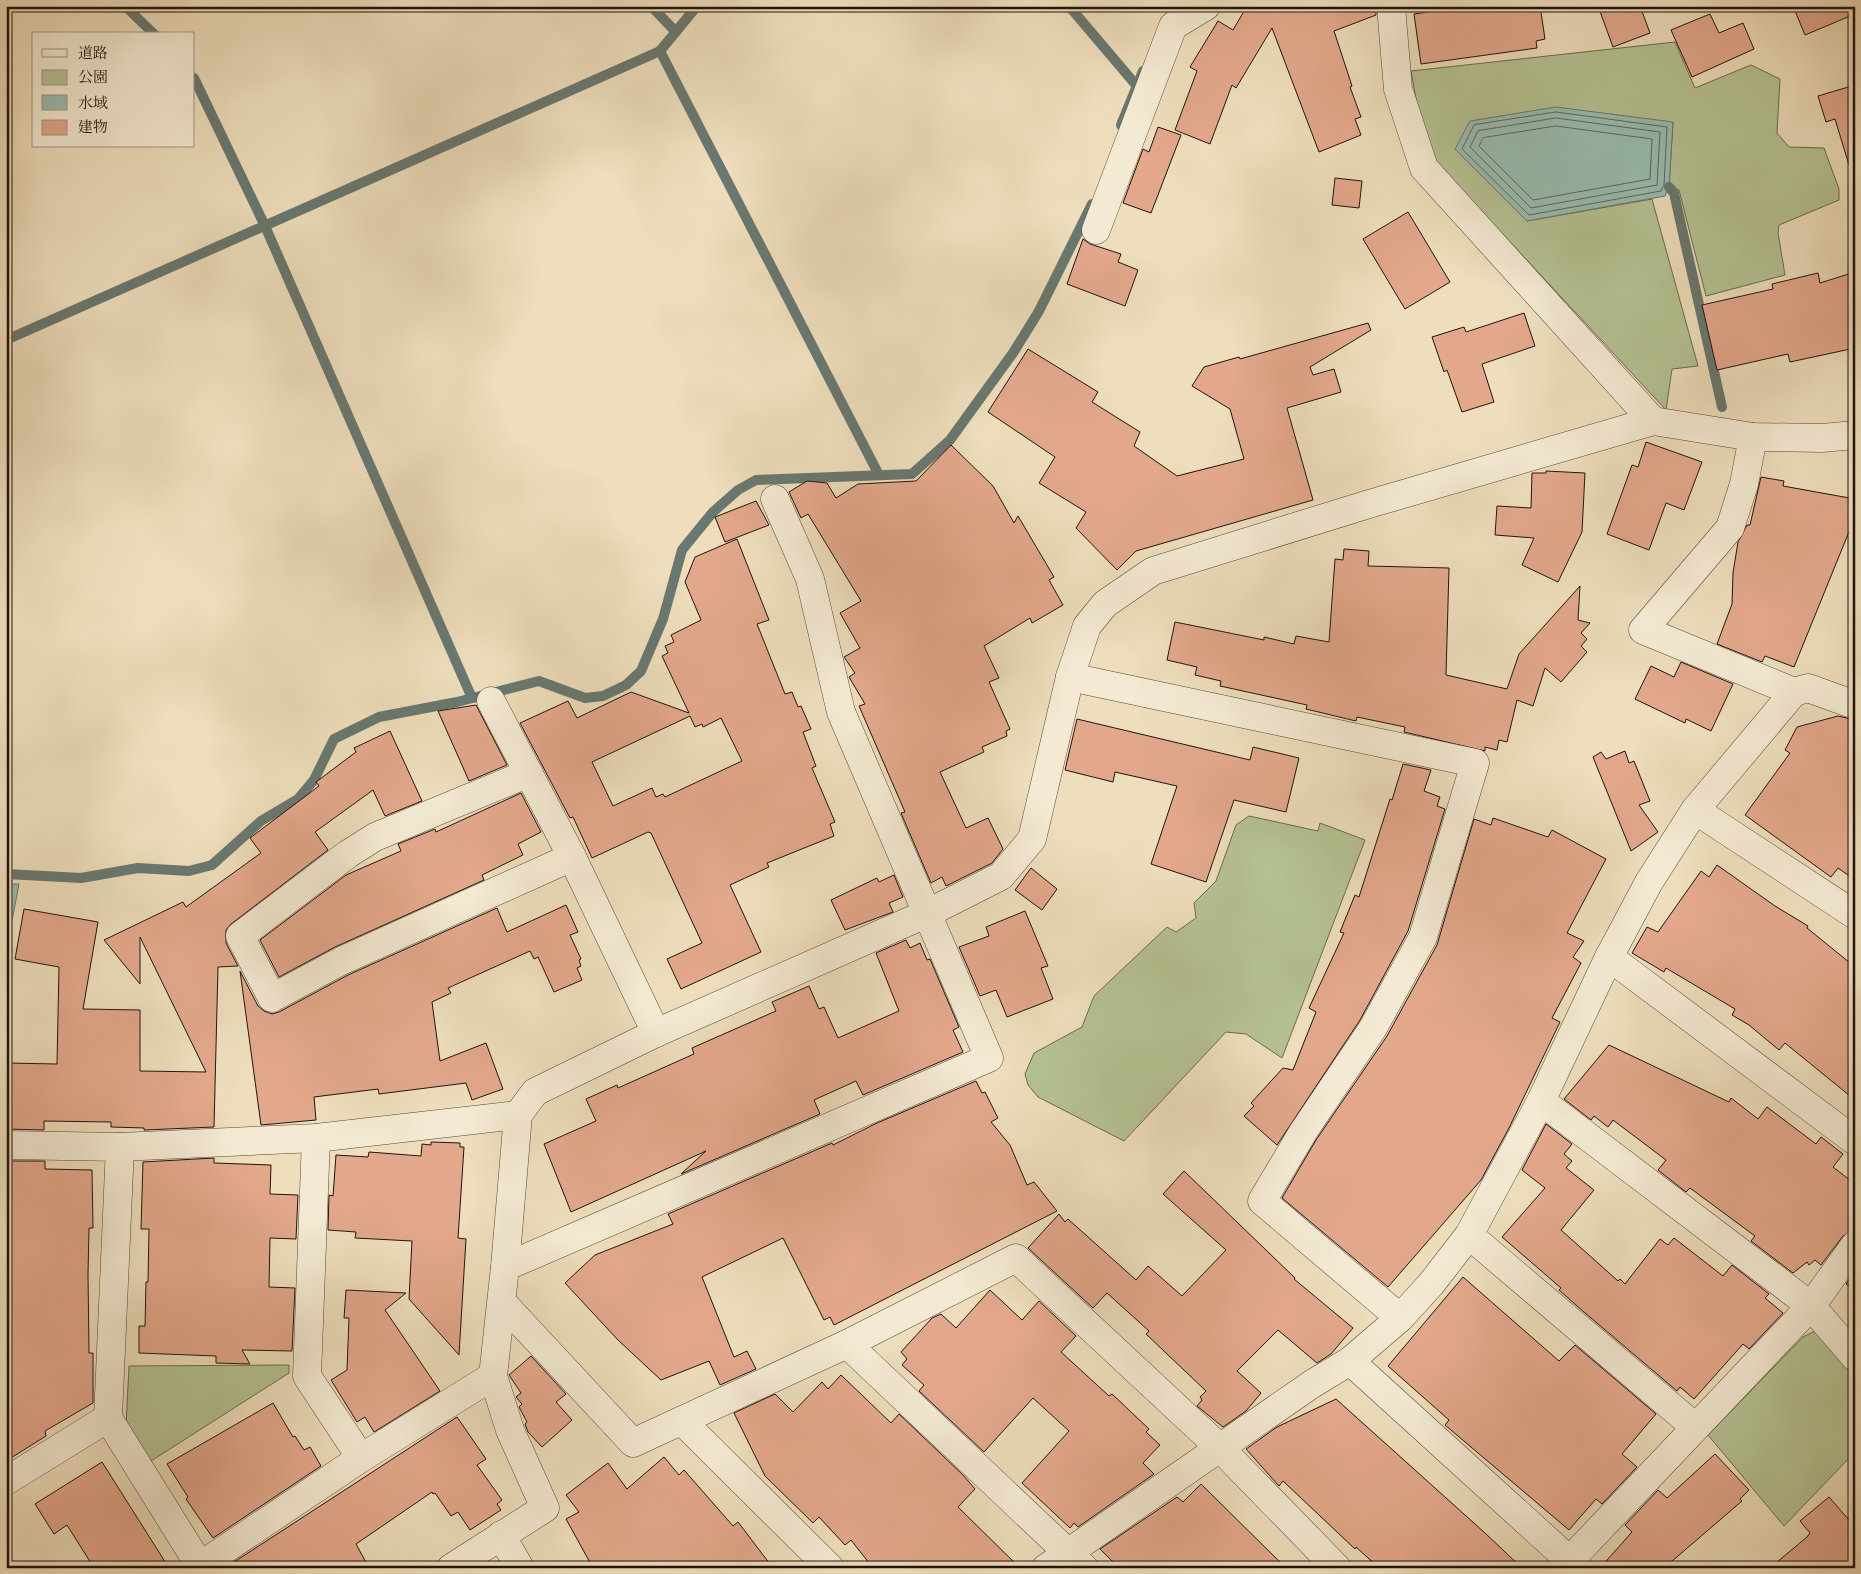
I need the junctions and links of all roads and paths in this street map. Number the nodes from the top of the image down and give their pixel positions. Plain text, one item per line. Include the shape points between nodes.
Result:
1 (1206, 6) edge
2 (1391, 6) edge
3 (1096, 230) dead end
4 (1653, 421) junction
5 (1855, 435) edge
6 (1753, 437) junction
7 (776, 499) dead end
8 (1070, 678) junction
9 (1794, 692) junction
10 (491, 701) dead end
11 (1855, 705) edge
12 (529, 773) junction
13 (1695, 810) junction
14 (572, 857) junction
15 (928, 914) junction
16 (1855, 915) edge
17 (1609, 957) junction
18 (656, 1033) junction
19 (1541, 1101) junction
20 (518, 1115) junction
21 (316, 1138) junction
22 (1855, 1141) edge
23 (6, 1145) edge
24 (120, 1147) junction
25 (1469, 1235) junction
26 (1855, 1245) edge
27 (506, 1267) junction
28 (502, 1302) junction
29 (1811, 1306) junction
30 (1400, 1318) junction
31 (847, 1344) junction
32 (1855, 1357) edge
33 (1350, 1361) junction
34 (493, 1376) junction
35 (108, 1418) junction
36 (683, 1422) junction
37 (1695, 1427) junction
38 (1220, 1448) junction
39 (361, 1458) junction
40 (6, 1481) edge
41 (501, 1535) junction
42 (1077, 1560) edge
43 (1574, 1564) edge
44 (451, 1568) edge
45 (520, 1568) edge
46 (830, 1568) edge
47 (1046, 1568) edge
48 (1338, 1568) edge

1 - 3 street via 1162,19
2 - 4 street via 1398,89 1424,168
4 - 6 street
4 - 8 street via 1153,571 1105,604 1087,626
5 - 6 street
6 - 9 street via 1744,484 1730,528 1643,630
7 - 15 street via 810,578 841,712
8 - 15 street via 1032,839 1001,876
8 - 30 street via 1474,763 1423,937 1373,1028 1303,1132 1262,1201
9 - 11 street via 1808,688
9 - 13 street
10 - 12 street
12 - 14 street
12 - 14 street via 375,837 240,936 272,998 341,961
13 - 16 street
13 - 17 street via 1648,882
14 - 18 street
15 - 18 street
15 - 27 street via 989,1058
17 - 19 street
17 - 22 street
18 - 20 street via 535,1092
19 - 25 street
19 - 29 street
20 - 21 street
20 - 27 street
21 - 24 street
21 - 39 street via 307,1376
23 - 24 street
24 - 35 street
25 - 30 street
25 - 37 street
26 - 29 street
27 - 28 street
28 - 34 street
28 - 36 street via 634,1443
29 - 32 street
29 - 37 street
30 - 33 street
31 - 36 street
31 - 38 street via 1016,1258
31 - 42 street
33 - 38 street
33 - 43 street
34 - 39 street
34 - 41 street via 510,1430 545,1508
35 - 39 street via 200,1566
35 - 40 street
36 - 46 street
37 - 43 street
38 - 42 street
38 - 48 street
41 - 44 street
41 - 45 street
42 - 47 street

